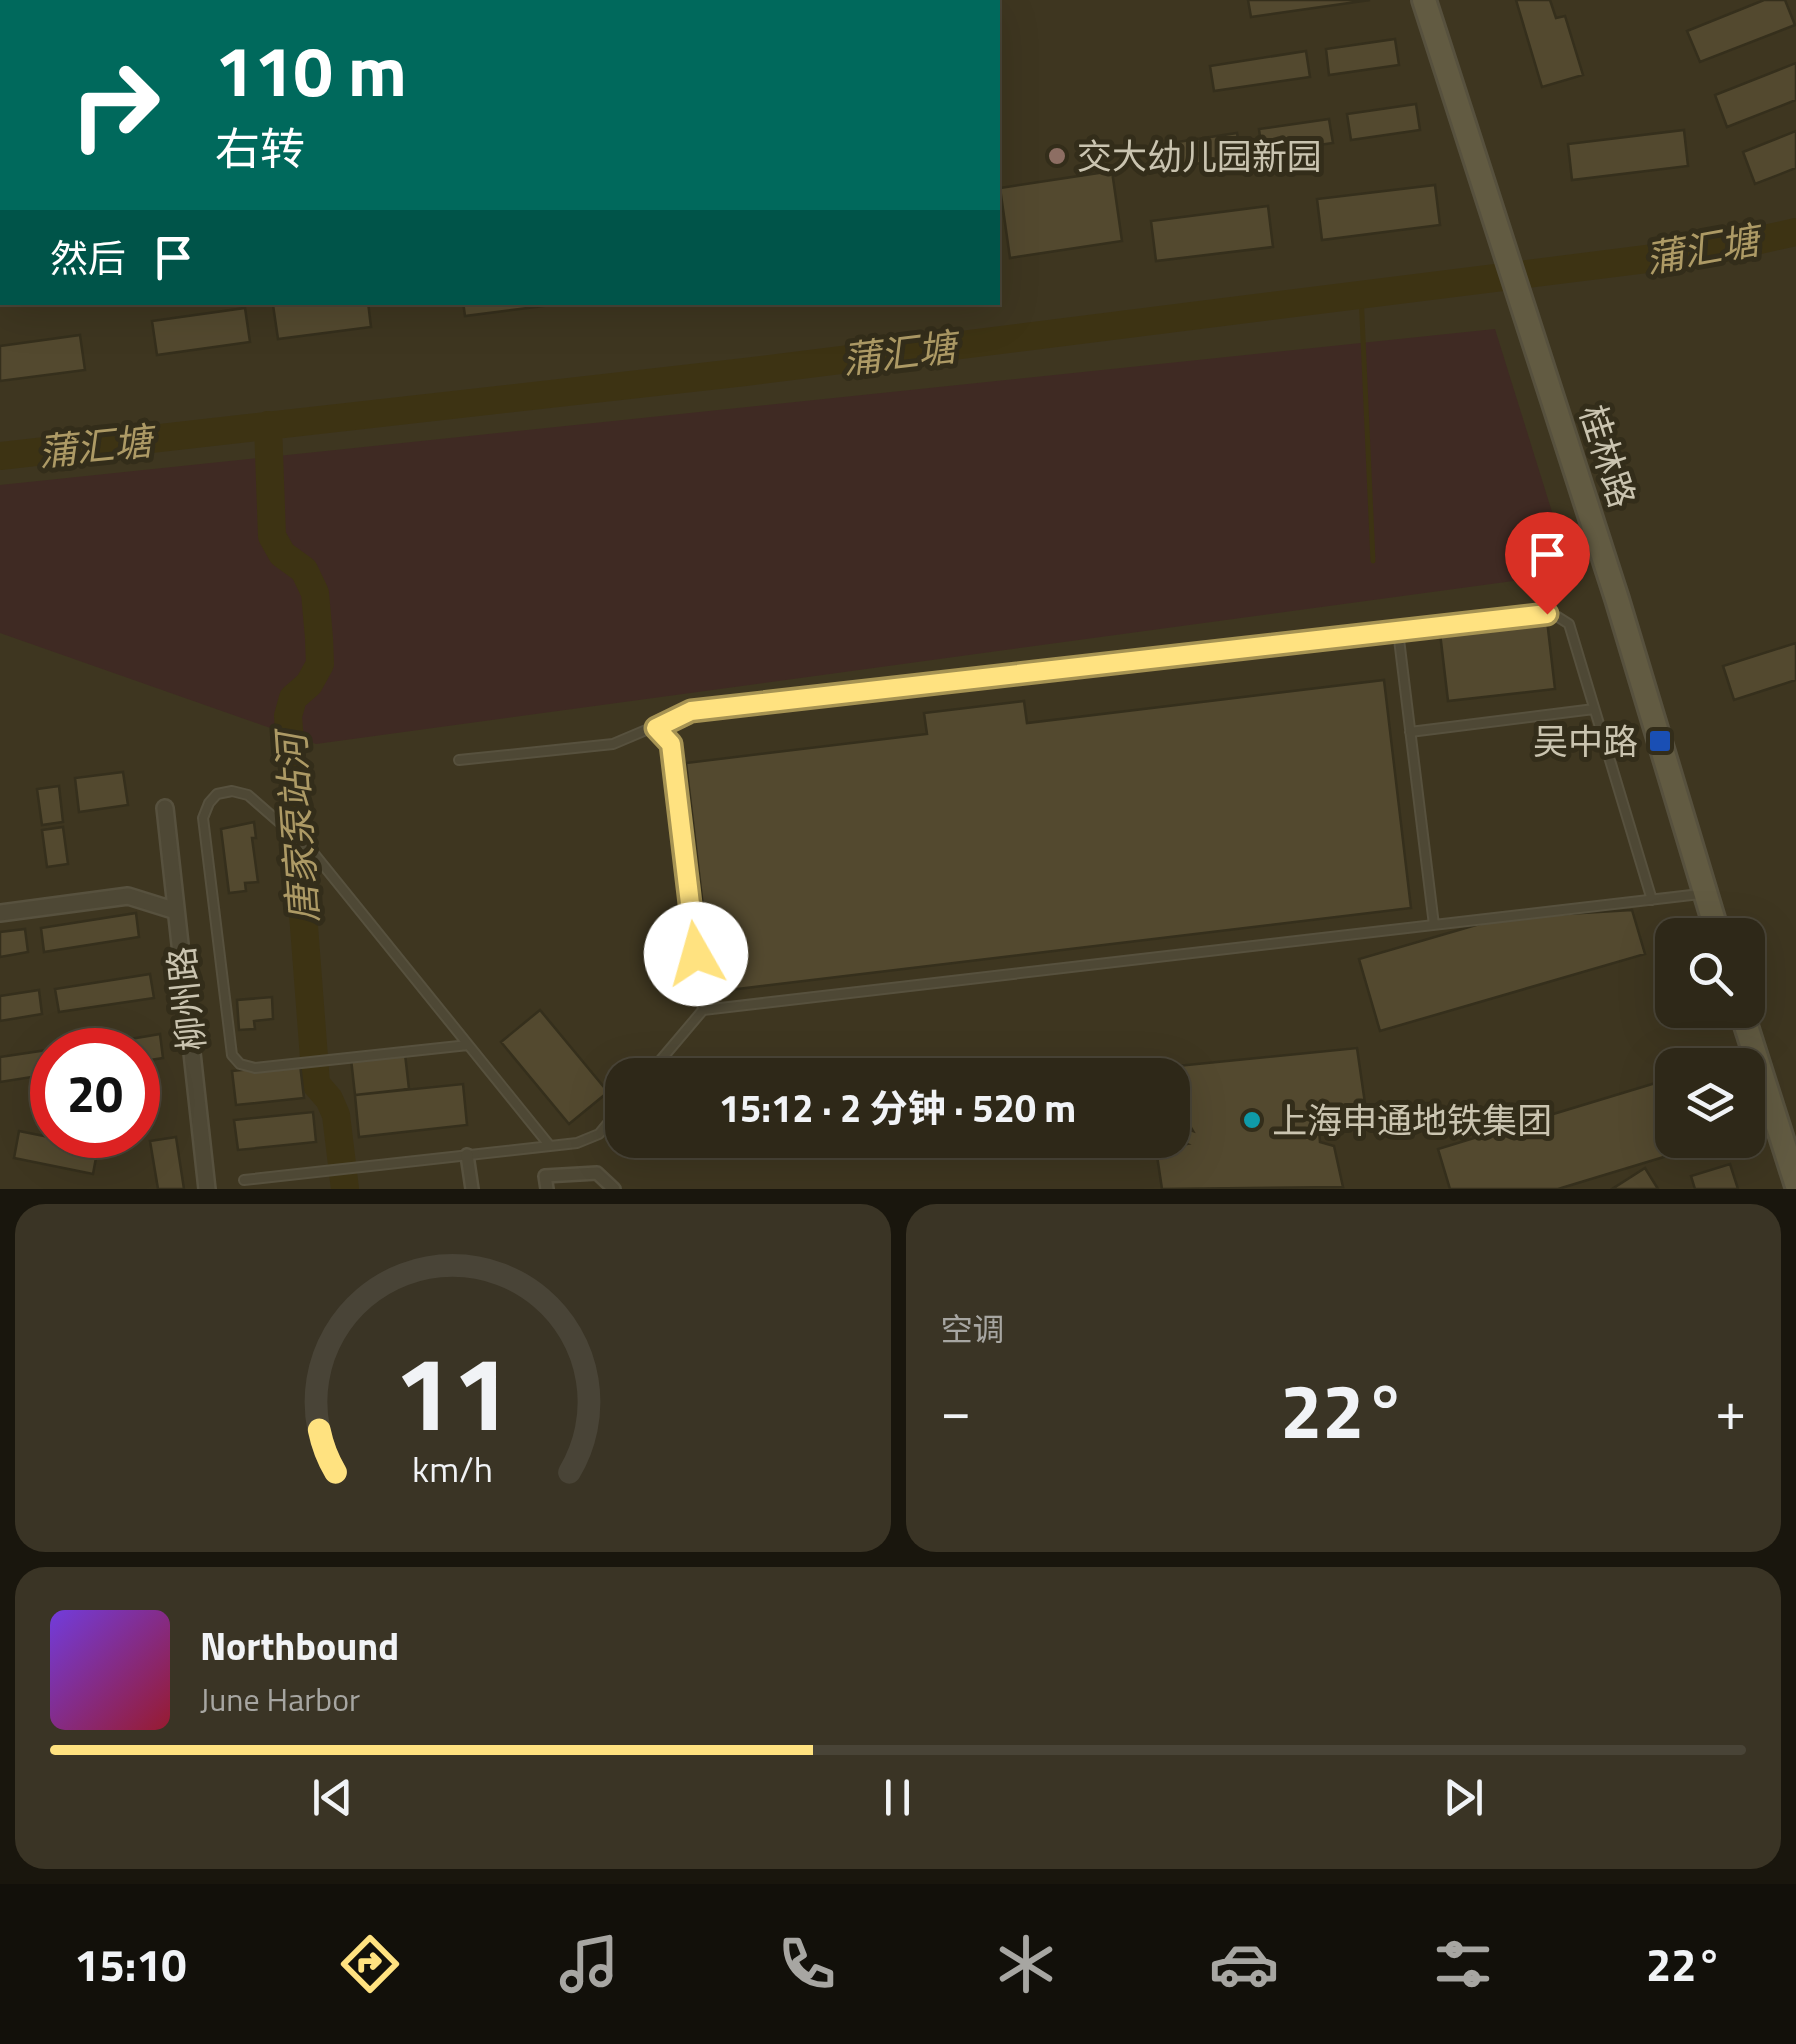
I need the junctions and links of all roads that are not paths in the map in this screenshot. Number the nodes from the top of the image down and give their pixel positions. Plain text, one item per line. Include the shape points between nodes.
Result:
1 (1424, 0) edge
2 (1398, 630) junction
3 (1594, 708) junction
4 (656, 728) junction
5 (1410, 732) junction
6 (459, 760) dead end
7 (164, 808) dead end
8 (222, 862) dead end
9 (209, 863) junction
10 (1705, 894) junction
11 (1652, 900) junction
12 (176, 911) junction
13 (0, 914) edge
14 (1713, 918) edge
15 (1434, 925) junction
16 (703, 1010) junction
17 (1748, 1028) edge
18 (468, 1045) junction
19 (662, 1058) edge
20 (605, 1127) edge
21 (550, 1146) junction
22 (467, 1155) junction
23 (244, 1180) dead end
24 (1796, 1184) edge
25 (207, 1189) edge
26 (472, 1189) edge
27 (547, 1189) edge
28 (614, 1189) edge

1 - 10 main road, 桂林路
2 - 3 lane via 1558,617 1568,624
2 - 4 lane via 691,711
2 - 5 lane
3 - 5 lane
3 - 11 lane
4 - 6 lane via 613,744
4 - 16 lane via 671,744
5 - 15 lane
7 - 12 street, 柳州路
8 - 9 lane
9 - 18 lane via 232,1055 240,1064 255,1068
9 - 18 lane via 203,818 209,803 232,791 248,795 310,850
10 - 11 lane
10 - 14 main road, 桂林路
11 - 15 lane
12 - 13 street via 128,896
12 - 25 street, 柳州路
15 - 16 lane
16 - 19 lane
17 - 24 main road
18 - 21 lane
20 - 21 lane via 577,1143
21 - 22 lane
22 - 23 lane
22 - 26 street
27 - 28 street via 545,1176 598,1172

